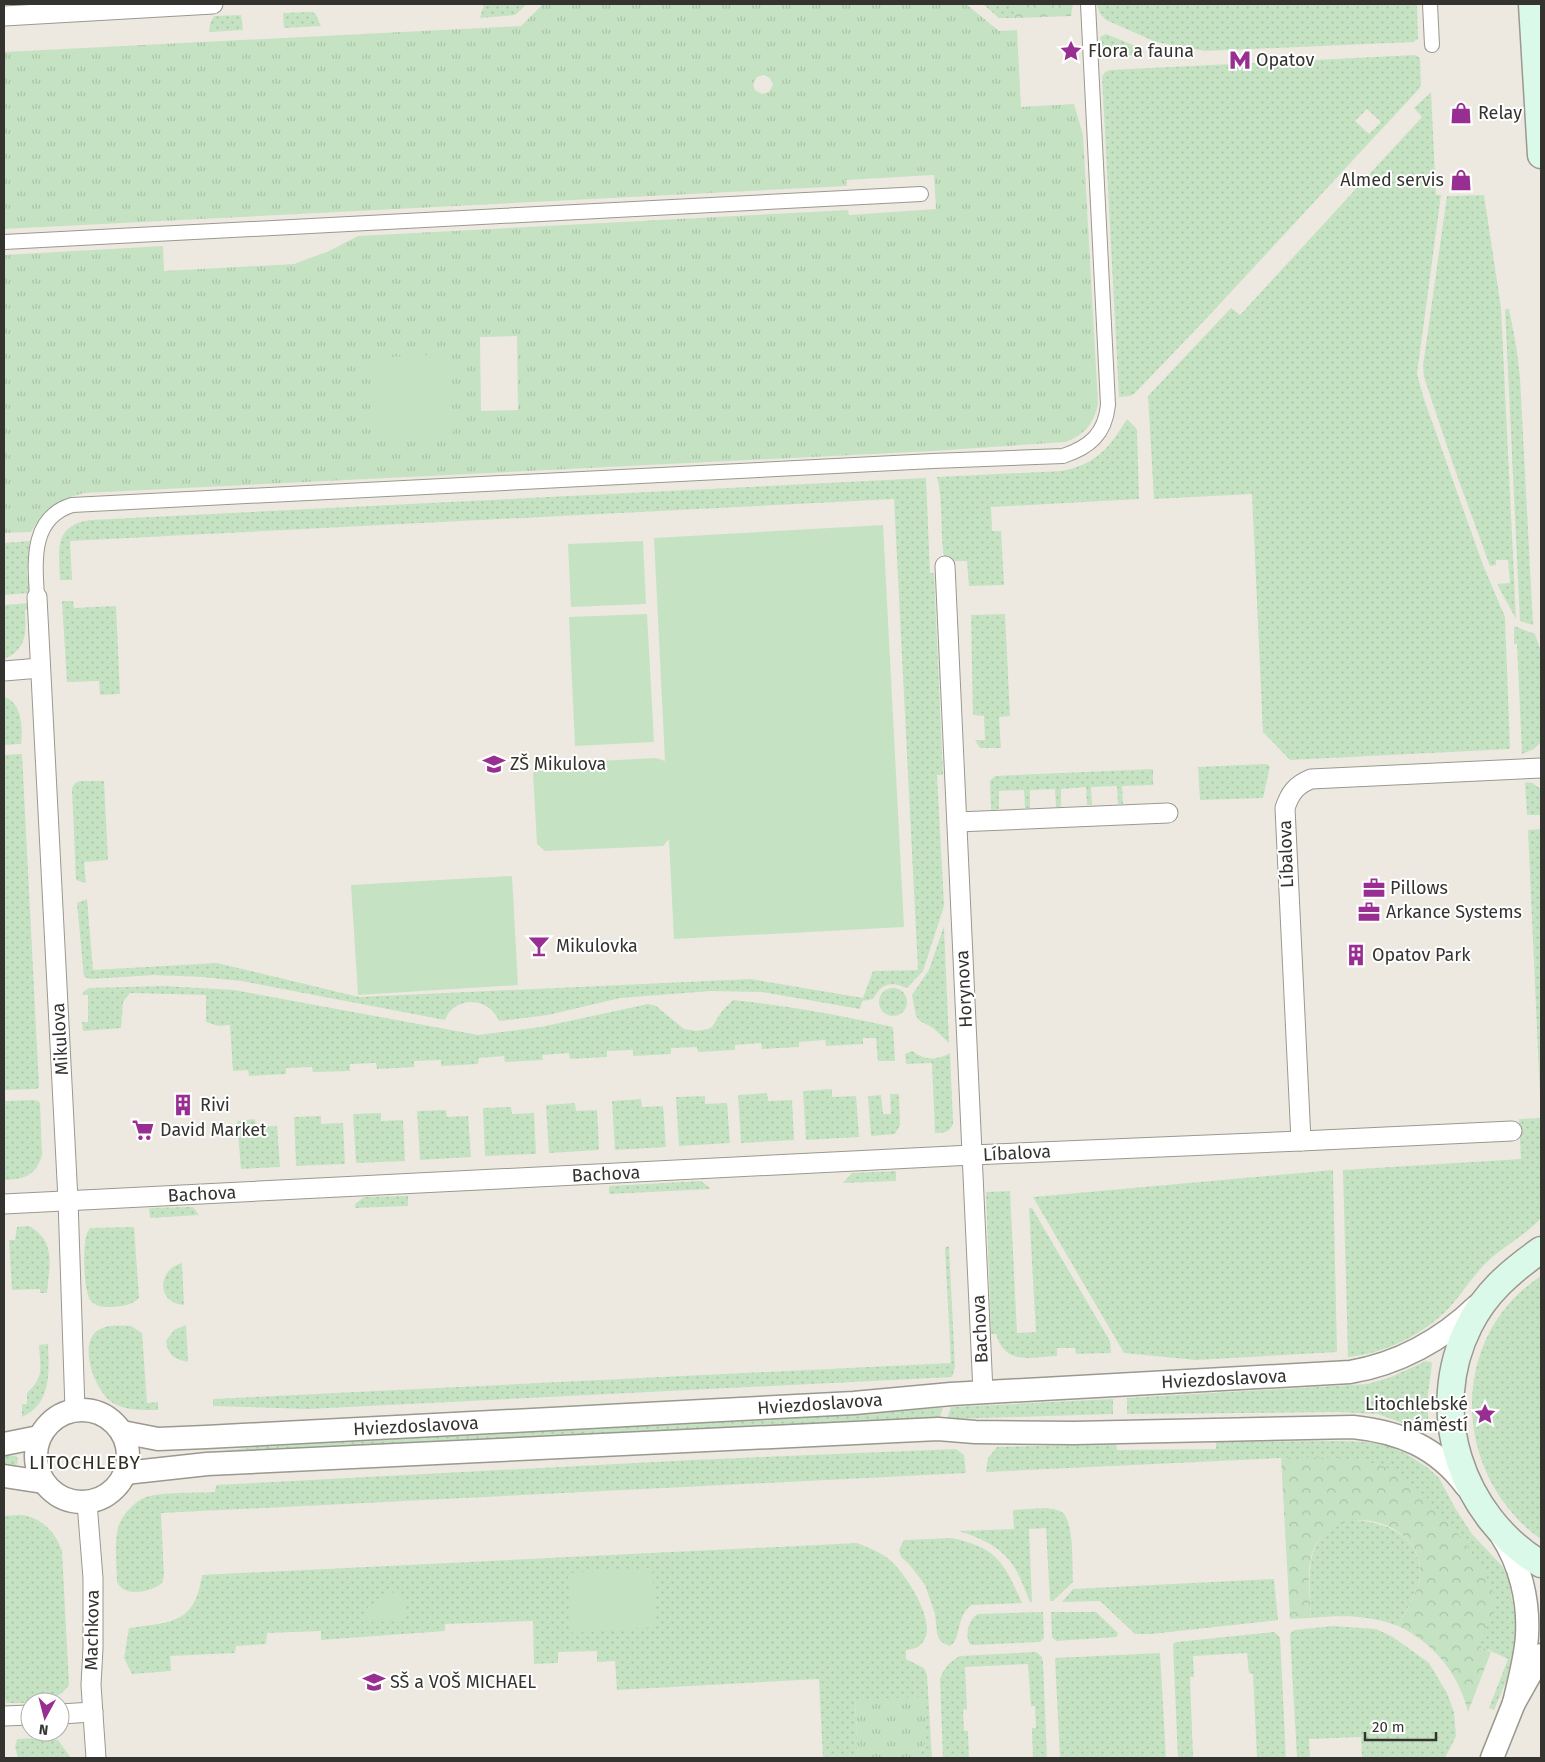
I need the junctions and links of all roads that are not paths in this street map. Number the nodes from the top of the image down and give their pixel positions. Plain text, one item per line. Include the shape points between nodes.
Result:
1 (213, 4) edge
2 (1088, 4) edge
3 (1430, 4) edge
4 (1532, 4) edge
5 (4, 16) edge
6 (1432, 45) dead end
7 (1541, 155) edge
8 (921, 194) dead end
9 (4, 242) edge
10 (945, 566) dead end
11 (36, 597) joint
12 (40, 668) junction
13 (4, 671) edge
14 (1541, 768) edge
15 (1168, 812) dead end
16 (957, 822) junction
17 (1512, 1131) dead end
18 (1301, 1141) junction
19 (972, 1155) junction
20 (68, 1200) junction
21 (4, 1204) edge
22 (1541, 1250) edge
23 (1494, 1289) junction
24 (983, 1392) junction
25 (75, 1410) junction
26 (122, 1432) junction
27 (39, 1437) junction
28 (4, 1444) edge
29 (125, 1473) junction
30 (4, 1476) edge
31 (43, 1482) junction
32 (1474, 1496) junction
33 (87, 1503) junction
34 (1495, 1525) junction
35 (1541, 1564) edge
36 (1541, 1654) edge
37 (1514, 1703) junction
38 (93, 1712) junction
39 (70, 1713) edge
40 (20, 1715) edge
41 (4, 1716) edge
42 (96, 1758) edge
43 (1492, 1758) edge

1 - 5 street
2 - 11 street via 1108,405 1098,435 1078,451 1063,456 72,505 57,511 42,530 35,556
3 - 6 street
4 - 7 main road
8 - 9 street
10 - 16 street, Horynova
11 - 12 street, Mikulova
12 - 13 street
12 - 20 street, Mikulova
14 - 18 street, Líbalova via 1311,779 1301,783 1289,796 1285,808 1285,831
15 - 16 street
16 - 19 street, Horynova
17 - 18 street, Líbalova
18 - 19 street, Líbalova
19 - 20 street, Bachova
19 - 24 street, Bachova
20 - 21 street, Bachova
20 - 25 street, Mikulova
22 - 23 main road
23 - 24 street, Hviezdoslavova via 1464,1319 1440,1336 1402,1357 1364,1370
23 - 32 main road via 1469,1326 1450,1388 1450,1418 1455,1446
24 - 26 street, Hviezdoslavova via 854,1403 206,1437 158,1439
25 - 26 street via 94,1411 110,1419
25 - 27 street via 54,1419
26 - 29 street via 128,1452
27 - 28 street
27 - 31 street via 36,1460
29 - 32 street, Hviezdoslavova via 208,1464 928,1430 1074,1432 1353,1427 1378,1429 1422,1446 1454,1469
29 - 33 street via 110,1494
30 - 31 street
31 - 33 street via 65,1500
32 - 34 main road
33 - 38 street, Machkova via 93,1578
34 - 35 main road
34 - 37 street via 1515,1561 1527,1621 1526,1649
36 - 37 street
37 - 43 street
38 - 39 street
38 - 42 street, Machkova
40 - 41 street

